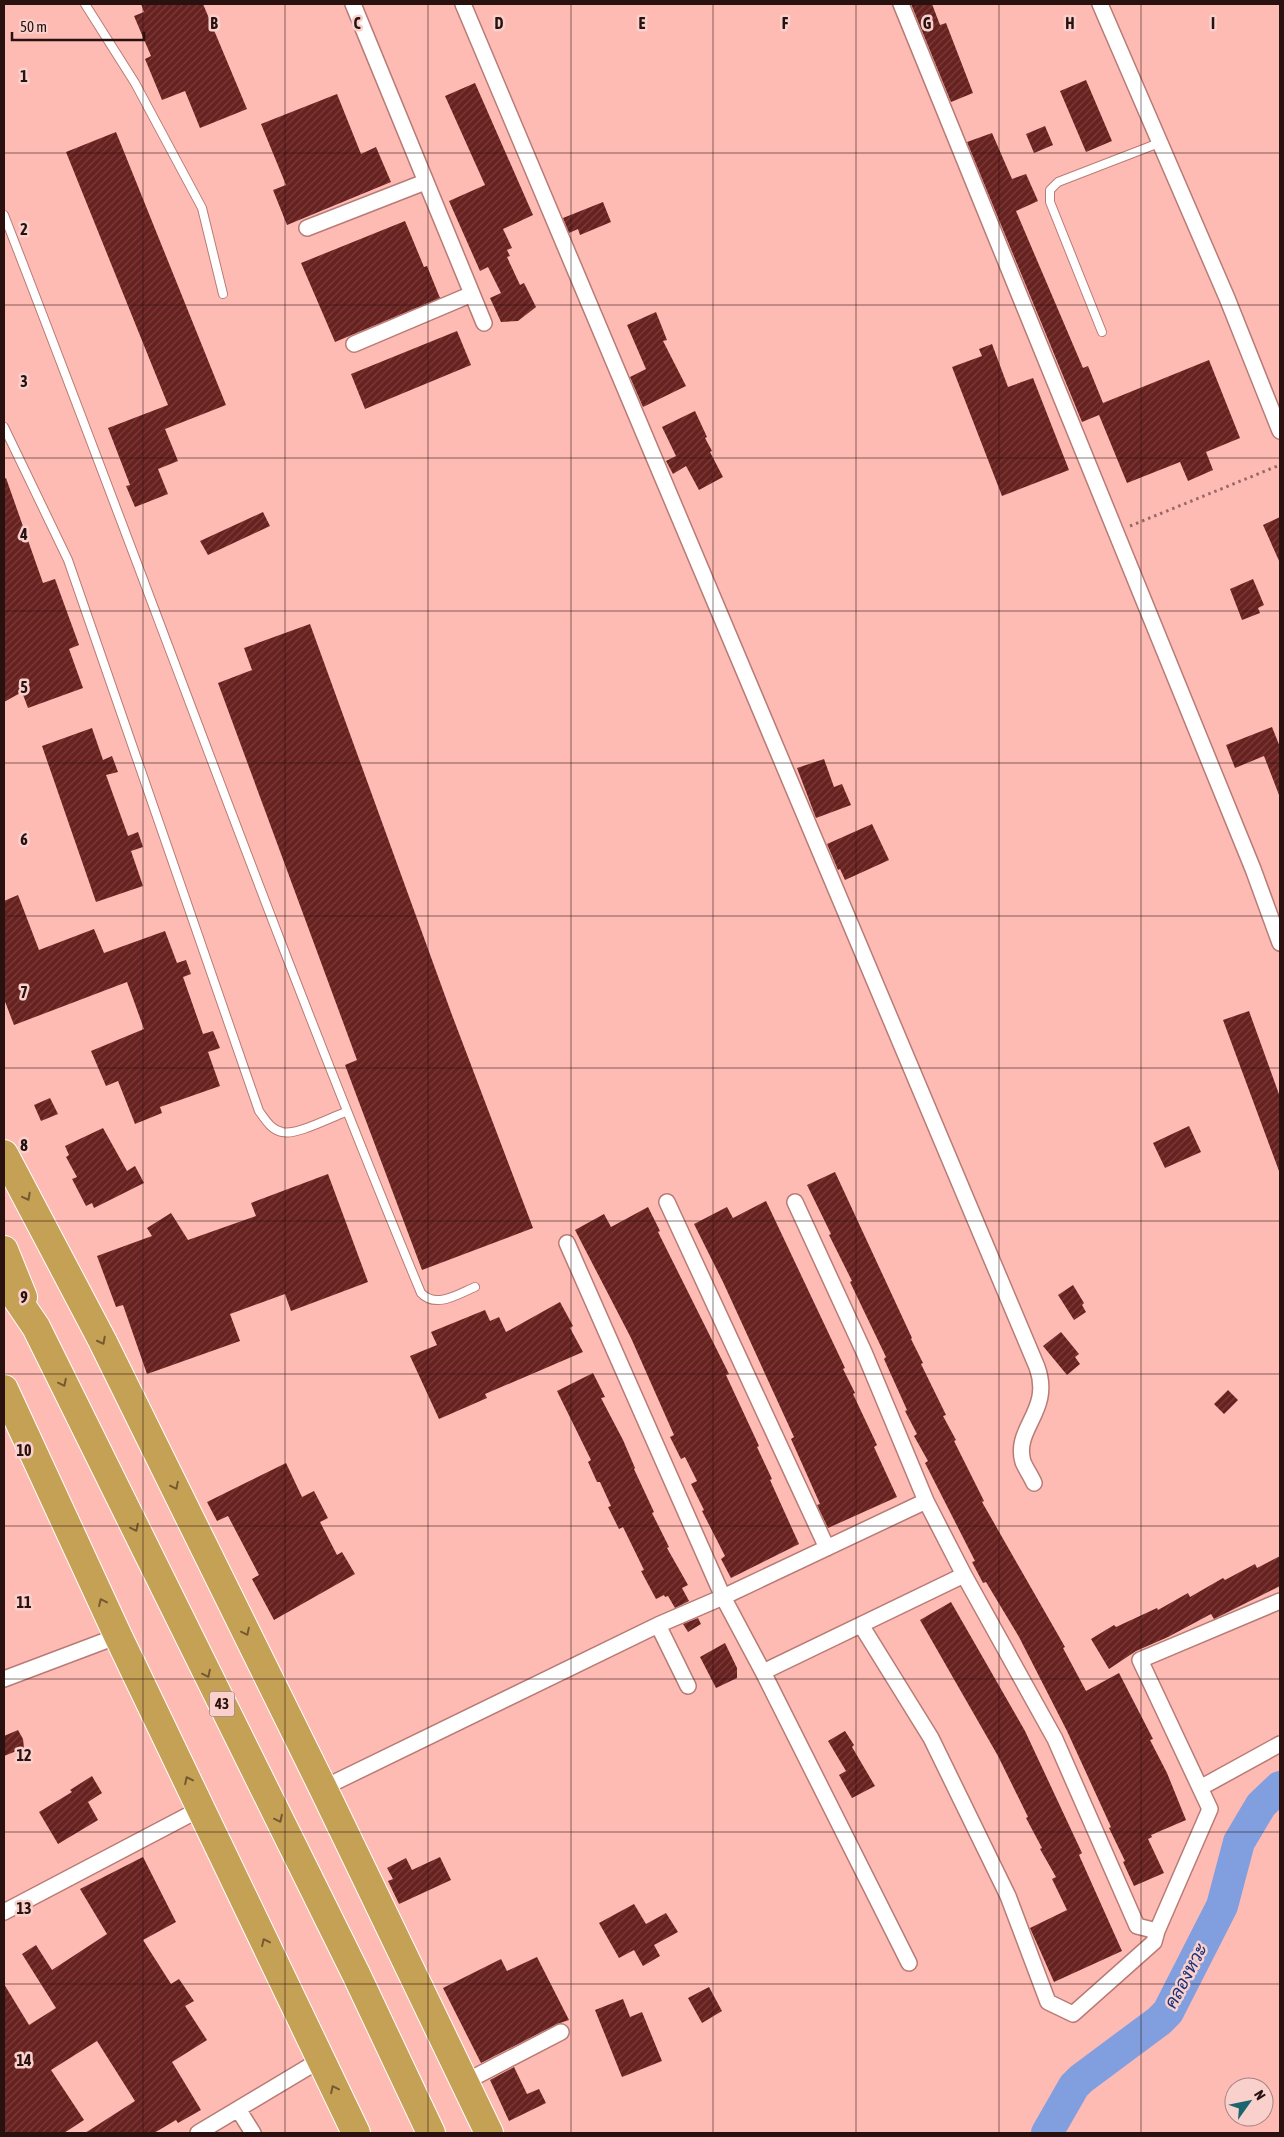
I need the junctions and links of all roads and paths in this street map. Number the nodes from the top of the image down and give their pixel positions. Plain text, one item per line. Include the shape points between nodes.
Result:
1 (85, 4) edge
2 (353, 4) edge
3 (463, 4) edge
4 (901, 4) edge
5 (1100, 4) edge
6 (1159, 143) junction
7 (425, 182) junction
8 (4, 215) edge
9 (307, 228) dead end
10 (223, 294) dead end
11 (472, 294) junction
12 (484, 323) dead end
13 (1102, 332) dead end
14 (354, 344) dead end
15 (4, 427) edge
16 (1280, 431) edge
17 (1280, 465) edge
18 (1115, 532) junction
19 (1280, 942) edge
20 (346, 1112) junction
21 (4, 1154) edge
22 (667, 1202) dead end
23 (795, 1202) dead end
24 (567, 1243) dead end
25 (4, 1250) edge
26 (4, 1280) edge
27 (475, 1287) dead end
28 (36, 1327) junction
29 (4, 1388) edge
30 (10, 1418) edge
31 (1034, 1483) dead end
32 (926, 1501) junction
33 (827, 1548) junction
34 (964, 1576) junction
35 (723, 1597) junction
36 (1280, 1601) edge
37 (658, 1625) junction
38 (861, 1625) junction
39 (118, 1636) junction
40 (763, 1672) junction
41 (4, 1680) edge
42 (688, 1686) dead end
43 (1280, 1744) edge
44 (323, 1788) junction
45 (1200, 1788) junction
46 (202, 1808) junction
47 (4, 1912) edge
48 (1158, 1931) junction
49 (909, 1962) dead end
50 (561, 2032) dead end
51 (320, 2060) junction
52 (466, 2082) junction
53 (238, 2109) junction
54 (198, 2133) edge
55 (253, 2133) edge
56 (356, 2133) edge
57 (431, 2133) edge
58 (489, 2133) edge

1 - 10 lane via 135,83 202,208
2 - 7 street
3 - 31 street via 1038,1367 1042,1396 1025,1434 1022,1453
4 - 18 street
5 - 6 street
6 - 13 lane via 1058,182 1050,190 1050,202
6 - 16 street via 1227,298
7 - 9 street
7 - 11 street
8 - 20 lane
11 - 12 street
11 - 14 street
15 - 20 lane via 68,560 259,1111 269,1125 282,1133
17 - 18 path
18 - 19 street
20 - 27 lane via 421,1292 429,1300 438,1301
21 -> 44 highway via 102,1340
22 - 33 street
23 - 32 street via 864,1352
24 - 35 street
25 - 28 highway, 43
26 - 28 highway, 43
28 -> 57 highway, 43
29 - 30 highway
39 -> 30 highway
32 - 33 street
32 - 34 street
33 - 35 street
34 - 38 street
34 - 48 street via 1055,1739 1138,1926
35 - 37 street
35 - 40 street
36 - 45 street via 1140,1660
37 - 42 street
37 - 44 street
38 - 40 street
38 - 48 street via 931,1738 1008,1896 1048,2002 1073,2014 1154,1942
39 - 41 street
46 -> 39 highway
40 - 49 street
43 - 45 street
44 - 52 highway
45 - 48 street via 1210,1809
46 - 47 street
51 -> 46 highway
50 - 52 street
51 - 53 street
56 -> 51 highway
52 - 58 highway
53 - 54 street
53 - 55 street

